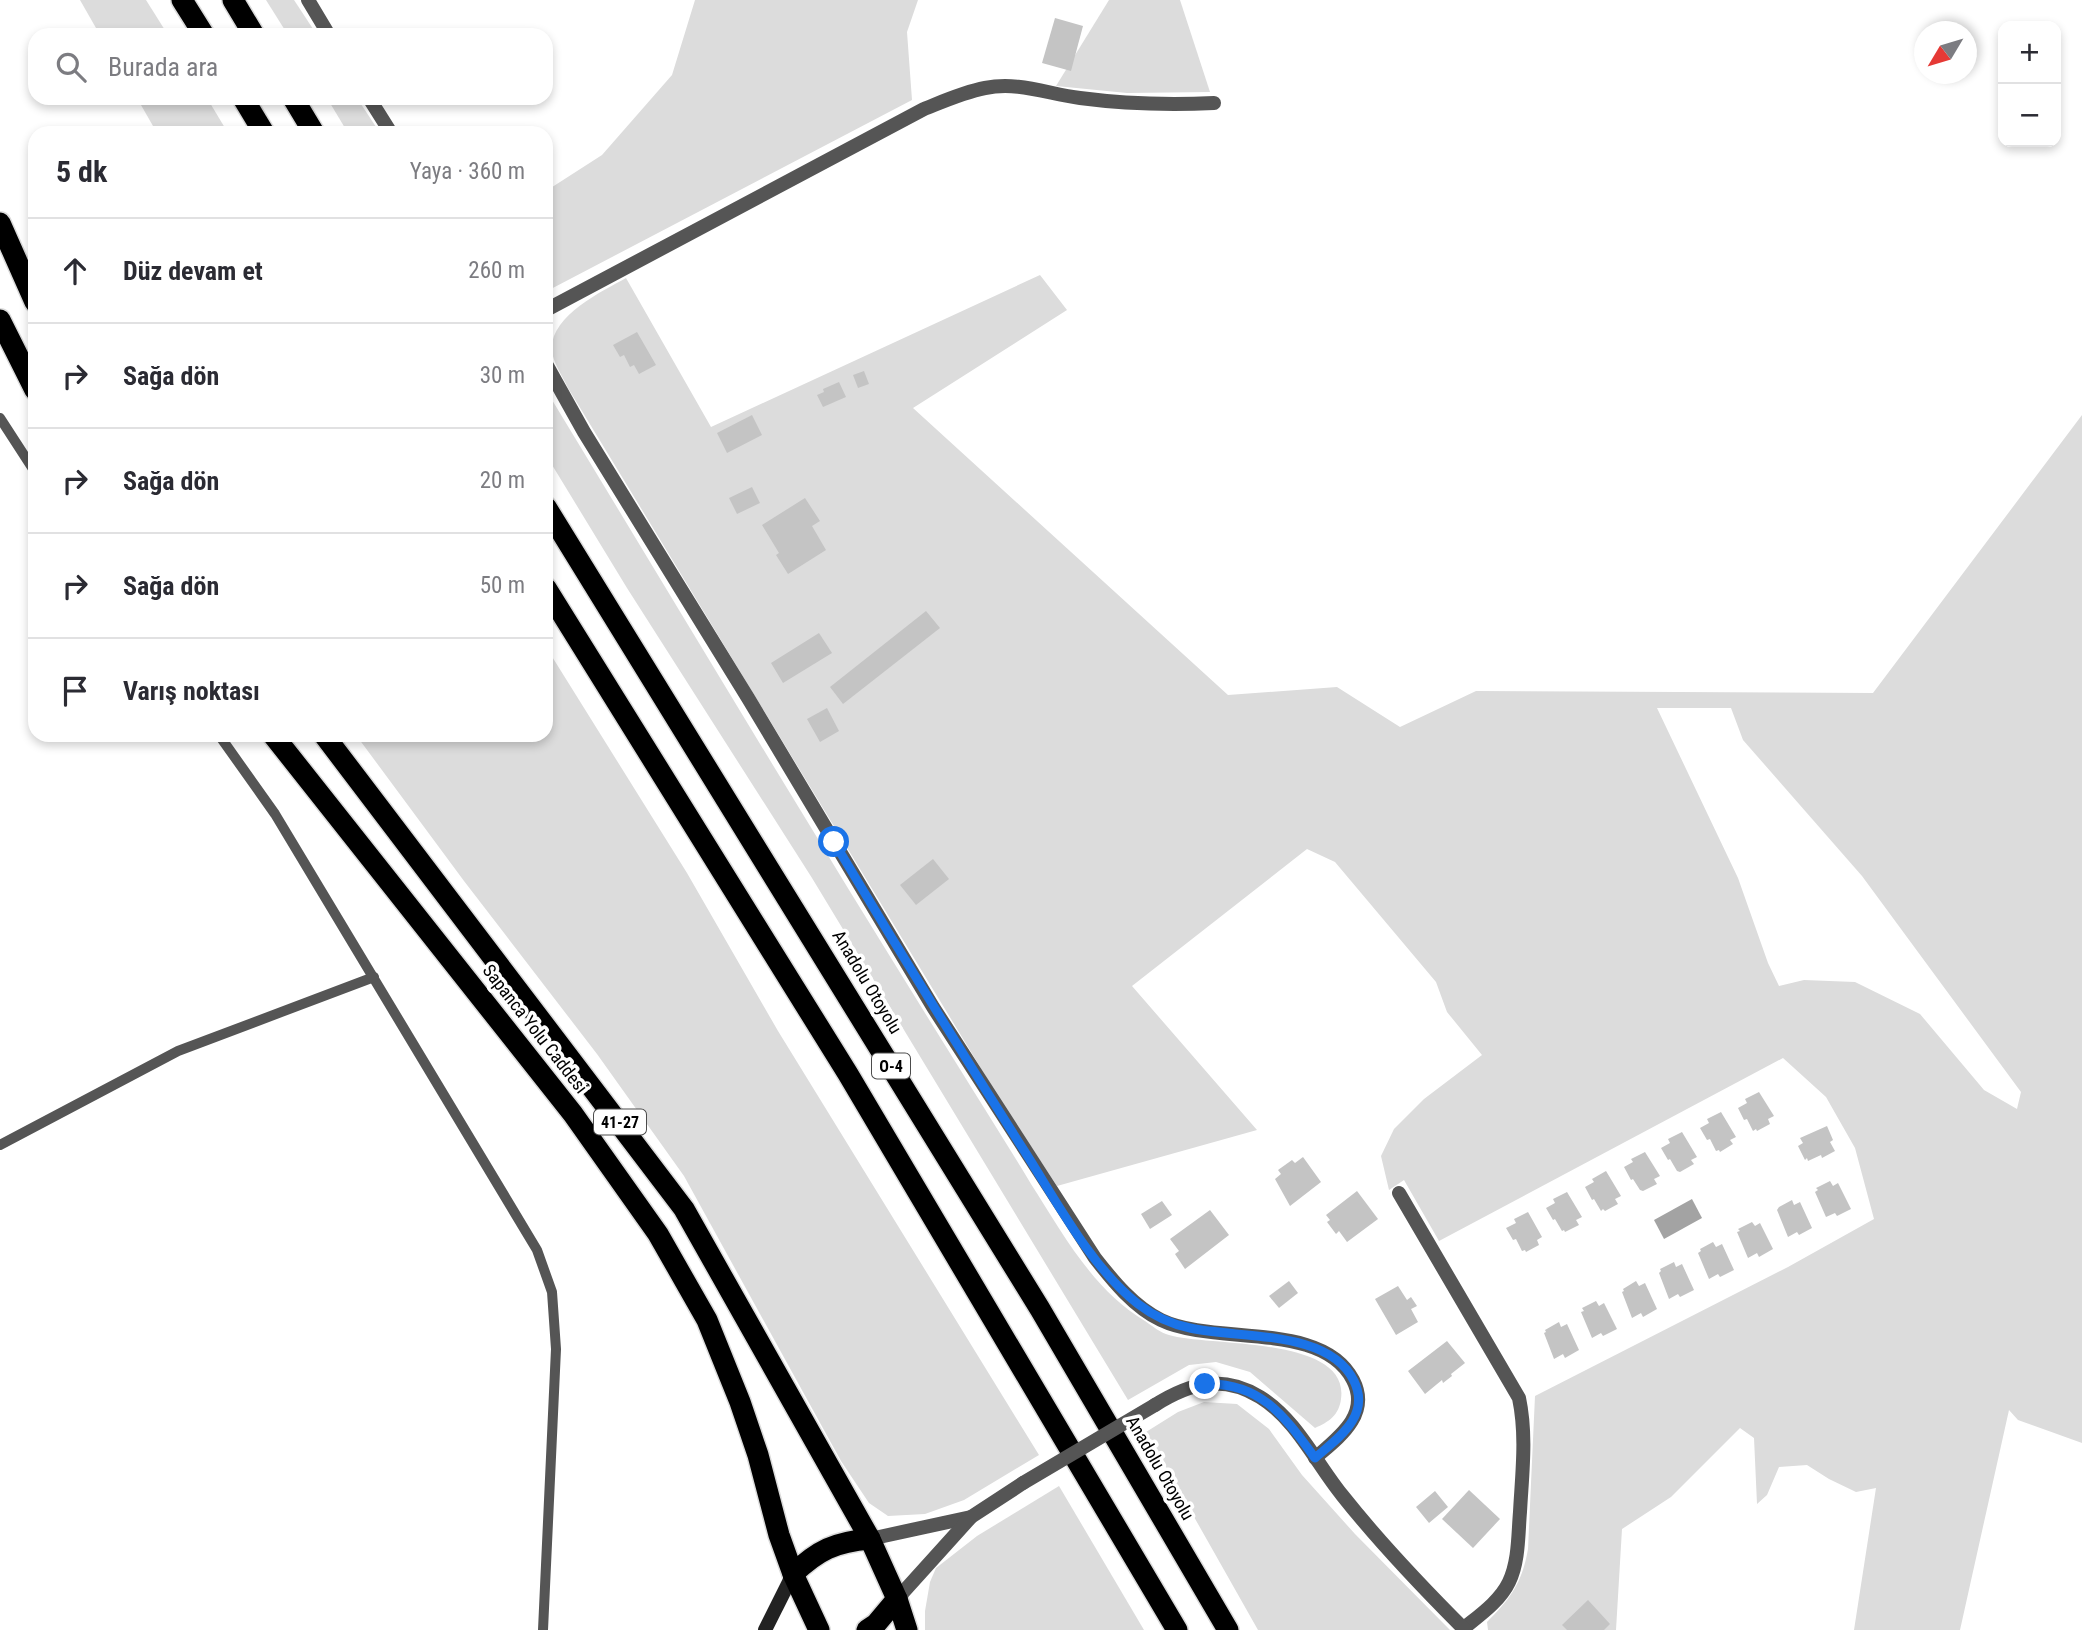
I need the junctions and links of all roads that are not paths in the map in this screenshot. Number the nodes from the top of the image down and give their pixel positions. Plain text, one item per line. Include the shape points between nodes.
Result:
1 (182, 0) edge
2 (233, 0) edge
3 (307, 0) edge
4 (200, 28) edge
5 (250, 28) edge
6 (325, 28) edge
7 (1214, 103) dead end
8 (247, 105) edge
9 (297, 105) edge
10 (373, 105) edge
11 (260, 126) edge
12 (310, 126) edge
13 (386, 126) edge
14 (0, 223) edge
15 (28, 286) edge
16 (553, 306) edge
17 (0, 320) edge
18 (28, 376) edge
19 (553, 376) edge
20 (0, 418) edge
21 (28, 461) edge
22 (553, 518) edge
23 (553, 599) edge
24 (224, 742) edge
25 (279, 742) edge
26 (329, 742) edge
27 (374, 977) junction
28 (0, 1145) edge
29 (1399, 1193) dead end
30 (1315, 1458) junction
31 (971, 1517) junction
32 (870, 1539) junction
33 (793, 1574) junction
34 (897, 1599) junction
35 (1465, 1629) edge
36 (543, 1630) edge
37 (765, 1630) edge
38 (818, 1630) edge
39 (867, 1630) edge
40 (907, 1630) edge
41 (1177, 1630) edge
42 (1228, 1630) edge

1 - 4 highway
2 - 5 highway
3 - 6 street
7 - 16 street via 1127,104 1014,86 957,96 924,109
8 - 11 highway
9 - 12 highway
10 - 13 street
14 - 15 highway
17 - 18 highway
19 - 30 street via 933,1007 1114,1282 1161,1320 1193,1329 1303,1343 1334,1357 1349,1372 1356,1384 1357,1410 1348,1429
20 - 21 lane
22 - 42 highway, Anadolu Otoyolu / O-4 via 1040,1309
23 - 41 highway, O-4 via 848,1074
24 - 27 lane via 275,814
25 - 33 highway, Sapanca Yolu Caddesi via 573,1114 658,1234 707,1320 740,1402
26 - 32 highway, Sapanca Yolu Caddesi / 41-27 via 684,1209
27 - 28 lane via 178,1051
27 - 36 lane via 537,1250 552,1292 556,1349
29 - 35 street via 1519,1398 1523,1418 1517,1553 1510,1581
30 - 31 street, bridge via 1286,1419 1260,1397 1231,1385 1192,1386
30 - 35 street via 1382,1544
31 - 32 street
31 - 34 street
32 - 33 highway via 823,1549
32 - 34 highway, Sapanca Yolu Caddesi
33 - 37 street
33 - 38 highway, Sapanca Yolu Caddesi
34 - 39 highway
34 - 40 highway

